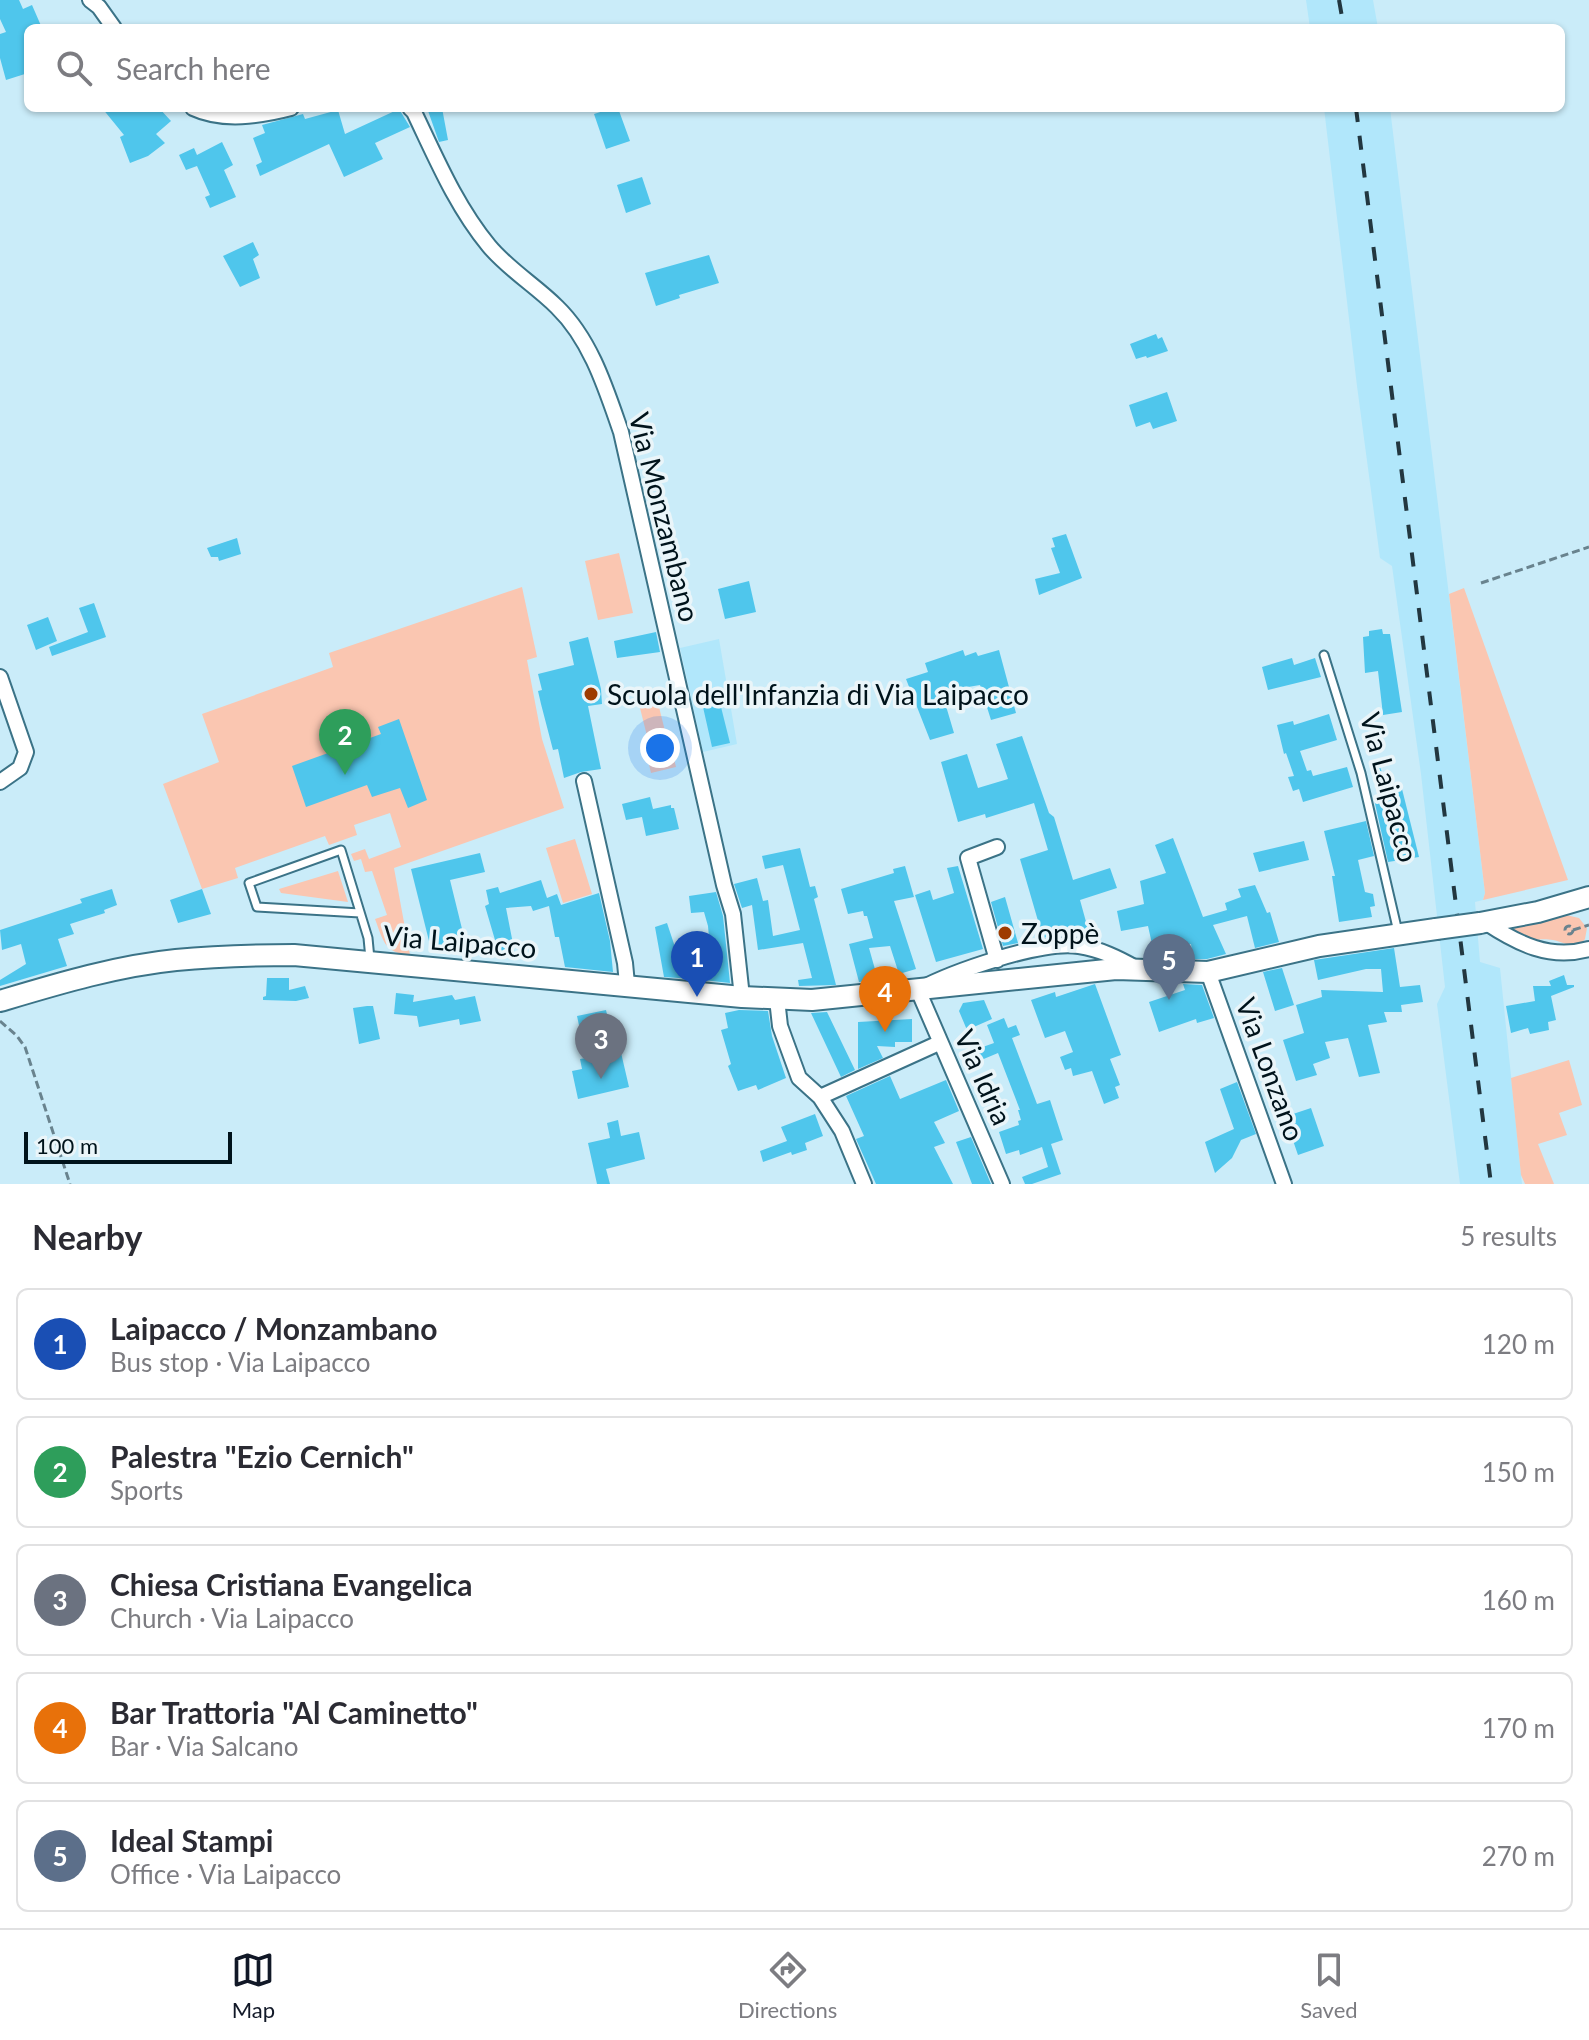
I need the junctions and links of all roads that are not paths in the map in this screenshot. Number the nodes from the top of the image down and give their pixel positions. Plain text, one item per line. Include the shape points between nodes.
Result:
1 (90, 0) edge
2 (111, 24) edge
3 (208, 112) edge
4 (274, 112) edge
5 (414, 112) edge
6 (1324, 655) dead end
7 (0, 677) edge
8 (584, 781) dead end
9 (0, 782) edge
10 (997, 847) dead end
11 (1589, 898) edge
12 (360, 913) junction
13 (1482, 923) junction
14 (1398, 934) junction
15 (1589, 949) edge
16 (997, 960) junction
17 (370, 961) junction
18 (1137, 968) junction
19 (1208, 972) junction
20 (627, 984) junction
21 (918, 990) junction
22 (742, 997) junction
23 (777, 999) junction
24 (0, 1000) edge
25 (939, 1043) junction
26 (820, 1097) junction
27 (864, 1184) edge
28 (1002, 1184) edge
29 (1284, 1184) edge

1 - 2 street
3 - 4 street
5 - 22 street, Via Monzambano via 455,197 490,247 560,310 600,373 621,432 733,914
6 - 14 lane, Via Laipacco via 1361,773
7 - 9 street via 26,752 20,768
8 - 20 street
10 - 16 street via 968,858
11 - 13 street, Via Laipacco
12 - 12 lane via 341,850 249,883 257,907
12 - 17 lane
13 - 14 street, Via Laipacco, bridge
13 - 15 street via 1527,947 1562,953
14 - 19 street, Via Laipacco
16 - 18 street, Via Laipacco via 1066,945 1108,953
16 - 21 street, Via Laipacco
17 - 20 street, Via Laipacco
17 - 24 street, Via Laipacco via 294,955 173,960
18 - 19 street, Via Laipacco
18 - 21 street, Via Laipacco
19 - 29 street, Via Lonzano
20 - 22 street, Via Laipacco
21 - 23 street, Via Laipacco
21 - 25 street, Via Idria
22 - 23 street, Via Laipacco
23 - 26 street via 799,1078
25 - 26 street
25 - 28 street, Via Idria
26 - 27 street via 842,1131

